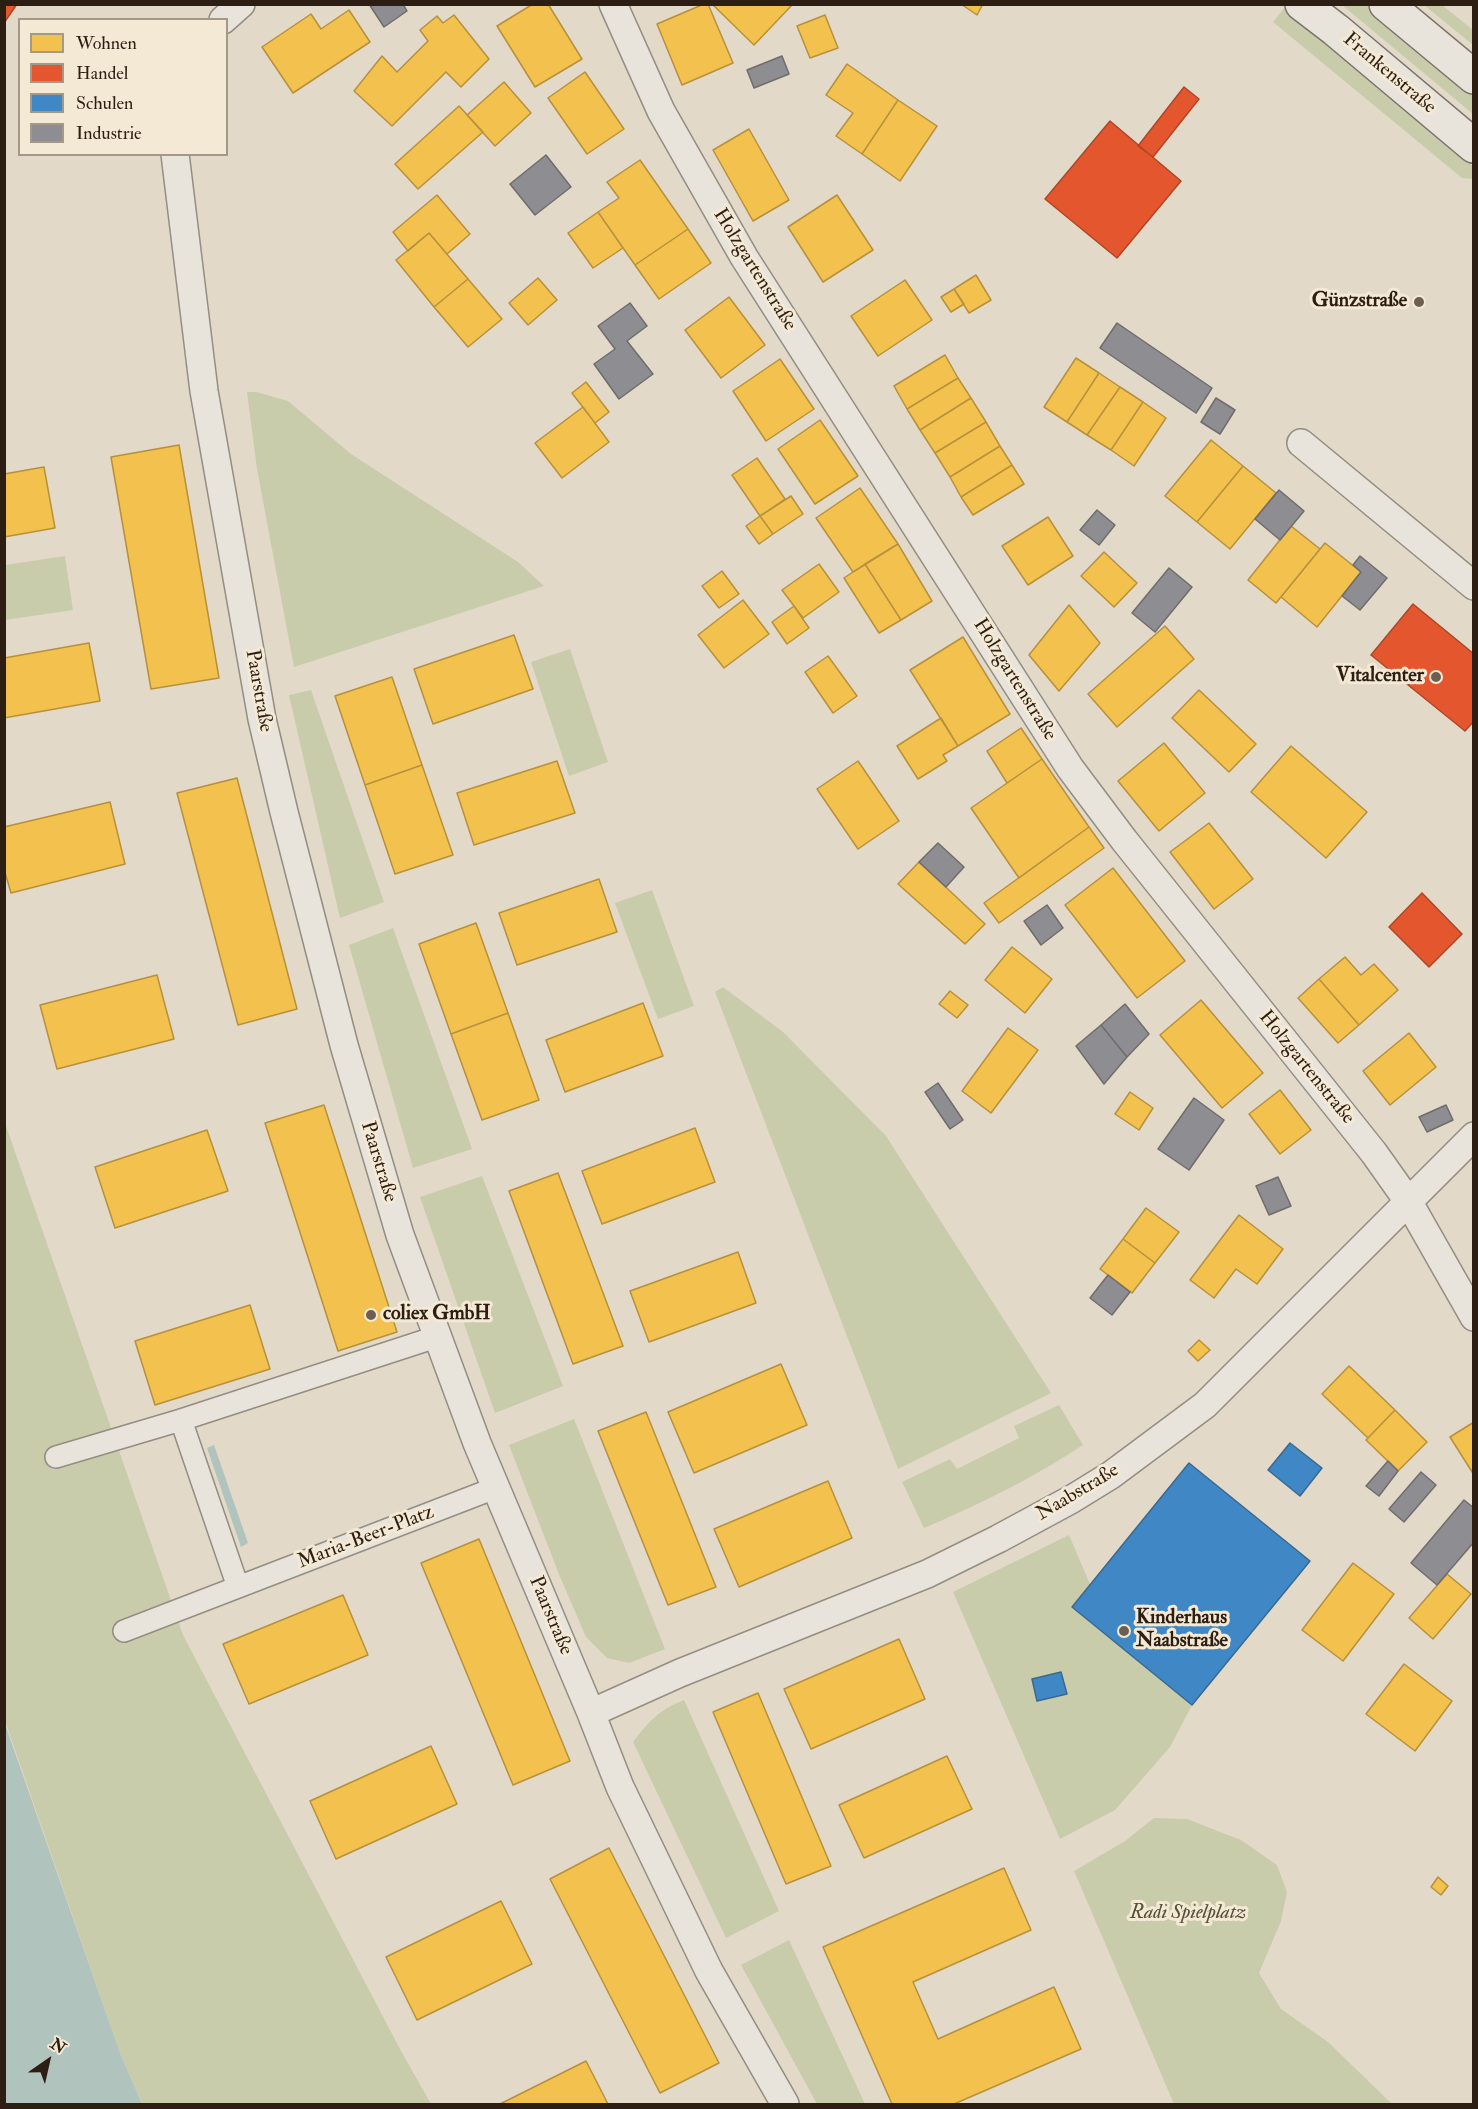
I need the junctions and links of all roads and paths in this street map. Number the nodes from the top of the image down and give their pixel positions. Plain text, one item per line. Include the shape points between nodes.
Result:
1 (241, 4) edge
2 (613, 4) edge
3 (1302, 4) edge
4 (1386, 4) edge
5 (225, 18) edge
6 (1473, 77) edge
7 (1473, 146) edge
8 (175, 156) edge
9 (1301, 443) dead end
10 (1473, 586) edge
11 (1473, 1136) edge
12 (1408, 1200) junction
13 (1473, 1317) edge
14 (436, 1337) junction
15 (181, 1420) junction
16 (56, 1457) dead end
17 (495, 1488) junction
18 (238, 1587) junction
19 (124, 1631) dead end
20 (591, 1713) junction
21 (785, 2104) edge

1 - 5 street
2 - 12 street, Holzgartenstraße via 661,111 744,257 1070,768
3 - 7 main road, Frankenstraße
4 - 6 main road
8 - 14 street, Paarstraße via 204,392 262,719 344,1045 400,1236
9 - 10 street
11 - 12 street, Naabstraße
12 - 13 street, Holzgartenstraße
12 - 20 street, Naabstraße via 1205,1405 1082,1493 927,1574
14 - 15 street
14 - 17 street, Paarstraße
15 - 16 street
15 - 18 street
17 - 18 street, Maria-Beer-Platz
17 - 20 street, Paarstraße
18 - 19 street, Maria-Beer-Platz
20 - 21 street, Paarstraße via 621,1787 709,1971

